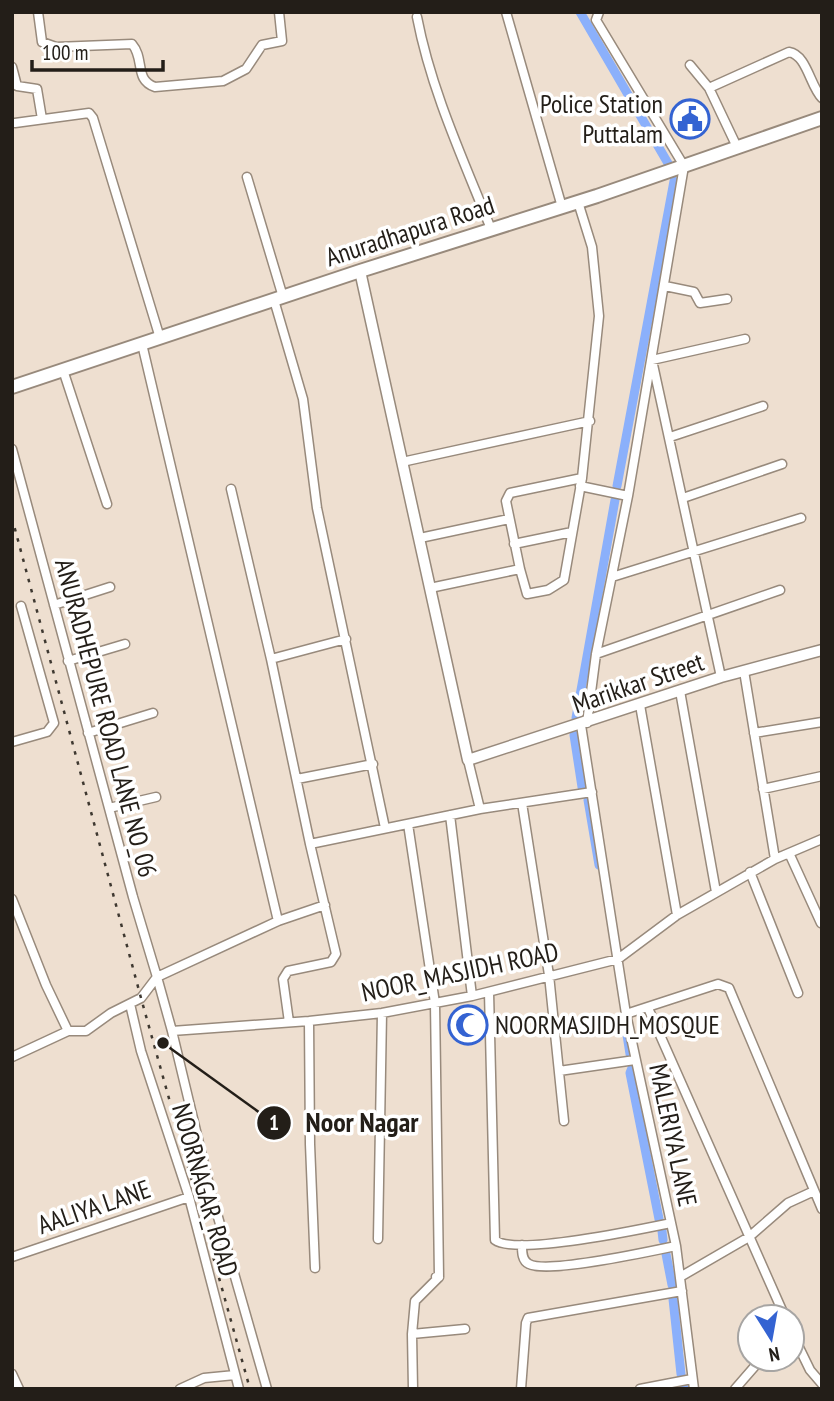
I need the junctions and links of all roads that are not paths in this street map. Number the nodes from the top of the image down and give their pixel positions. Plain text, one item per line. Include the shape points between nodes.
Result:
1 (38, 12) edge
2 (279, 12) edge
3 (506, 12) edge
4 (596, 15) edge
5 (417, 17) dead end
6 (690, 65) dead end
7 (12, 67) edge
8 (709, 88) junction
9 (822, 98) edge
10 (822, 118) edge
11 (42, 119) junction
12 (16, 123) dead end
13 (737, 147) junction
14 (684, 166) junction
15 (247, 177) dead end
16 (578, 202) junction
17 (562, 207) junction
18 (491, 229) junction
19 (360, 271) junction
20 (665, 286) junction
21 (278, 298) junction
22 (727, 299) dead end
23 (160, 338) junction
24 (744, 339) dead end
25 (142, 344) junction
26 (652, 360) junction
27 (63, 370) junction
28 (12, 387) edge
29 (763, 406) dead end
30 (590, 421) junction
31 (670, 437) junction
32 (12, 449) edge
33 (402, 462) junction
34 (782, 464) dead end
35 (581, 482) junction
36 (231, 489) dead end
37 (628, 496) junction
38 (683, 498) junction
39 (107, 504) dead end
40 (801, 518) dead end
41 (509, 519) junction
42 (572, 532) junction
43 (420, 538) junction
44 (514, 544) junction
45 (694, 550) junction
46 (520, 569) junction
47 (612, 577) junction
48 (110, 587) dead end
49 (430, 588) junction
50 (780, 590) dead end
51 (54, 605) junction
52 (21, 607) dead end
53 (708, 614) junction
54 (346, 639) junction
55 (125, 644) dead end
56 (822, 650) edge
57 (596, 654) junction
58 (271, 659) junction
59 (68, 661) junction
60 (744, 671) junction
61 (721, 677) junction
62 (680, 691) junction
63 (640, 705) junction
64 (153, 713) dead end
65 (822, 722) edge
66 (584, 724) junction
67 (88, 733) junction
68 (754, 733) junction
69 (12, 742) edge
70 (468, 761) junction
71 (373, 764) junction
72 (822, 776) edge
73 (297, 779) junction
74 (763, 789) junction
75 (592, 792) junction
76 (156, 797) dead end
77 (522, 803) junction
78 (109, 808) junction
79 (480, 809) junction
80 (450, 815) junction
81 (408, 824) junction
82 (385, 828) junction
83 (822, 839) edge
84 (310, 844) junction
85 (789, 853) junction
86 (775, 859) junction
87 (750, 872) junction
88 (716, 892) junction
89 (12, 900) edge
90 (325, 905) junction
91 (15, 913) edge
92 (677, 915) junction
93 (278, 922) junction
94 (821, 923) edge
95 (618, 959) junction
96 (549, 975) junction
97 (157, 977) junction
98 (489, 992) junction
99 (799, 993) dead end
100 (472, 996) junction
101 (436, 1003) junction
102 (130, 1004) junction
103 (648, 1008) junction
104 (382, 1013) junction
105 (626, 1014) junction
106 (309, 1021) junction
107 (289, 1022) junction
108 (68, 1031) junction
109 (172, 1031) junction
110 (12, 1057) edge
111 (635, 1060) junction
112 (559, 1071) junction
113 (564, 1121) dead end
114 (814, 1191) junction
115 (189, 1197) junction
116 (822, 1209) edge
117 (671, 1223) junction
118 (749, 1237) junction
119 (378, 1239) dead end
120 (522, 1245) junction
121 (676, 1246) junction
122 (12, 1256) edge
123 (315, 1268) dead end
124 (680, 1277) junction
125 (682, 1290) junction
126 (779, 1303) edge
127 (465, 1329) dead end
128 (412, 1334) junction
129 (806, 1362) edge
130 (749, 1373) edge
131 (12, 1374) edge
132 (235, 1374) junction
133 (692, 1379) junction
134 (822, 1384) edge
135 (19, 1389) edge
136 (180, 1389) edge
137 (239, 1389) edge
138 (267, 1389) edge
139 (413, 1389) edge
140 (521, 1389) edge
141 (640, 1389) edge
142 (694, 1389) edge
143 (735, 1389) edge

1 - 2 street via 42,42 56,47 132,44 139,52 143,80 155,87 223,80 246,69 261,45 282,41
3 - 17 street
4 - 14 street
5 - 18 street via 438,94
6 - 8 street
7 - 11 street via 17,86 37,89
8 - 9 street via 789,52 801,58
8 - 13 street
10 - 13 highway, Anuradhapura Road
11 - 12 street
11 - 23 street via 89,113 93,118
13 - 14 highway, Anuradhapura Road
14 - 16 highway, Anuradhapura Road
14 - 20 street, MALERIYA LANE
15 - 21 street
16 - 17 highway, Anuradhapura Road
16 - 30 street via 592,247 599,316
17 - 18 highway, Anuradhapura Road
18 - 19 highway, Anuradhapura Road
19 - 21 highway, Anuradhapura Road
19 - 33 street
20 - 22 street via 694,292 700,303
20 - 26 street, MALERIYA LANE
21 - 23 highway, Anuradhapura Road
21 - 54 street via 303,399 317,508
23 - 25 highway, Anuradhapura Road
24 - 26 street
25 - 27 highway, Anuradhapura Road
25 - 93 street
26 - 31 street
26 - 37 street, MALERIYA LANE
27 - 28 highway, Anuradhapura Road
27 - 39 street
29 - 31 street
30 - 33 street
30 - 35 street
31 - 38 street
32 - 51 street, ANURADHEPURE ROAD LANE NO_06
33 - 43 street
34 - 38 street
35 - 37 street
35 - 41 street via 510,493 506,501
35 - 42 street
36 - 58 street
37 - 47 street, MALERIYA LANE
38 - 45 street
40 - 45 street
41 - 43 street
41 - 44 street
42 - 44 street
42 - 46 street via 564,580 548,590 527,594
43 - 49 street
44 - 46 street
45 - 47 street
45 - 53 street
46 - 49 street
47 - 57 street, MALERIYA LANE
48 - 51 street
49 - 70 street
50 - 53 street
51 - 59 street, ANURADHEPURE ROAD LANE NO_06
52 - 69 street via 54,723 47,732
53 - 57 street
53 - 61 street
54 - 58 street
54 - 71 street
55 - 59 street
56 - 60 street, Marikkar Street
57 - 66 street, MALERIYA LANE
58 - 73 street
59 - 67 street, ANURADHEPURE ROAD LANE NO_06
60 - 61 street, Marikkar Street
60 - 68 street
61 - 62 street, Marikkar Street
62 - 63 street, Marikkar Street
62 - 88 street
63 - 66 street, Marikkar Street
63 - 92 street
64 - 67 street
65 - 68 street
66 - 70 street, Marikkar Street
66 - 75 street, MALERIYA LANE
67 - 78 street, ANURADHEPURE ROAD LANE NO_06
68 - 74 street
70 - 79 street
71 - 73 street
71 - 82 street
72 - 74 street
73 - 84 street
74 - 86 street
75 - 77 street
75 - 95 street, MALERIYA LANE
76 - 78 street
77 - 79 street
77 - 96 street
78 - 97 street, ANURADHEPURE ROAD LANE NO_06
79 - 80 street
80 - 81 street
80 - 100 street
81 - 82 street
81 - 101 street
82 - 84 street
83 - 85 street
84 - 90 street
85 - 86 street
85 - 94 street
86 - 87 street
87 - 88 street
87 - 99 street
88 - 92 street
89 - 91 street
90 - 93 street
90 - 107 street via 336,957 284,974
91 - 108 street
92 - 95 street
93 - 97 street
95 - 96 street, NOOR_MASJIDH ROAD
95 - 105 street, MALERIYA LANE
96 - 98 street, NOOR_MASJIDH ROAD
96 - 112 street
97 - 102 street
97 - 109 street, ANURADHEPURE ROAD LANE NO_06
98 - 100 street, NOOR_MASJIDH ROAD
98 - 120 street via 495,1240
100 - 101 street, NOOR_MASJIDH ROAD
101 - 104 street, NOOR_MASJIDH ROAD
101 - 128 street via 437,1277 415,1301
102 - 108 street via 86,1031
102 - 115 street, NOORNAGAR_ROAD
103 - 105 street
103 - 114 street via 718,984 729,988
103 - 118 street
104 - 106 street, NOOR_MASJIDH ROAD
104 - 119 street
105 - 111 street, MALERIYA LANE
106 - 107 street, NOOR_MASJIDH ROAD
106 - 123 street
107 - 109 street, NOOR_MASJIDH ROAD
108 - 110 street
109 - 138 street, ANURADHEPURE ROAD LANE NO_06 via 210,1189
111 - 112 street
111 - 117 street, MALERIYA LANE
112 - 113 street
114 - 116 street
114 - 118 street via 788,1203
115 - 122 street, AALIYA LANE
115 - 132 street, NOORNAGAR_ROAD
117 - 120 street via 601,1237
117 - 121 street, MALERIYA LANE
118 - 124 street
118 - 126 street
120 - 121 street via 523,1258 537,1265 616,1258
121 - 124 street, MALERIYA LANE
124 - 125 street, MALERIYA LANE
125 - 133 street, MALERIYA LANE
125 - 140 street via 528,1318
127 - 128 street
128 - 139 street
129 - 134 street
130 - 143 street
131 - 135 street
132 - 136 street via 204,1378
132 - 137 street, NOORNAGAR_ROAD
133 - 141 street
133 - 142 street, MALERIYA LANE

